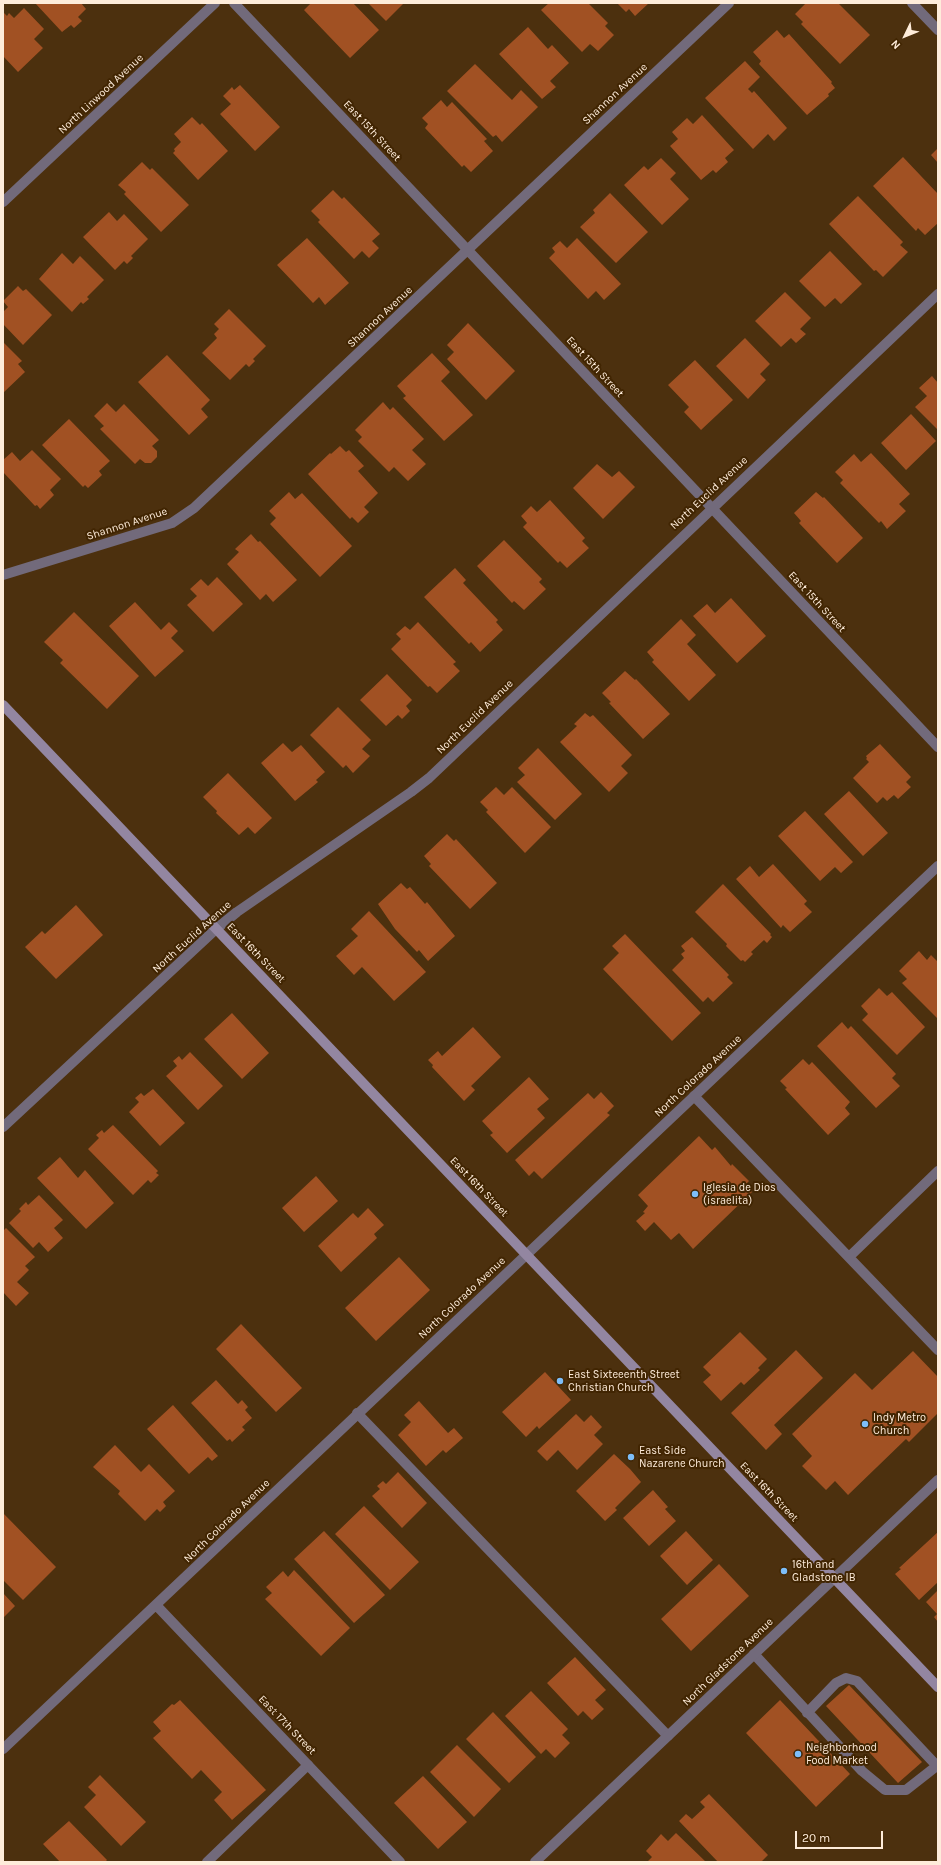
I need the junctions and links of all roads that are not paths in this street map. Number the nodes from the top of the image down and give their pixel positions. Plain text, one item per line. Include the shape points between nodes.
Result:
1 (215, 3) edge
2 (234, 3) edge
3 (729, 3) edge
4 (912, 3) edge
5 (938, 30) edge
6 (3, 202) edge
7 (468, 250) junction
8 (938, 294) edge
9 (712, 508) junction
10 (3, 575) edge
11 (3, 705) edge
12 (938, 747) edge
13 (938, 866) edge
14 (216, 929) junction
15 (694, 1096) junction
16 (3, 1127) edge
17 (938, 1171) edge
18 (526, 1254) junction
19 (849, 1257) junction
20 (938, 1350) edge
21 (357, 1413) junction
22 (938, 1480) edge
23 (834, 1578) junction
24 (156, 1605) junction
25 (754, 1654) junction
26 (938, 1687) edge
27 (807, 1713) junction
28 (668, 1736) junction
29 (3, 1748) edge
30 (308, 1765) junction
31 (938, 1765) edge
32 (207, 1862) edge
33 (400, 1862) edge
34 (535, 1862) edge

1 - 6 street, North Linwood Avenue
2 - 7 street, East 15th Street
3 - 7 street, Shannon Avenue
4 - 5 street
7 - 9 street, East 15th Street
7 - 10 street, Shannon Avenue via 183,516 152,530
8 - 9 street, North Euclid Avenue
9 - 12 street, East 15th Street
9 - 14 street, North Euclid Avenue via 429,778
11 - 14 main road, East 16th Street
13 - 15 street, North Colorado Avenue
14 - 16 street, North Euclid Avenue
14 - 18 main road, East 16th Street
15 - 18 street, North Colorado Avenue
15 - 19 street
17 - 19 street
18 - 21 street, North Colorado Avenue
18 - 23 main road, East 16th Street
19 - 20 street
21 - 24 street, North Colorado Avenue
21 - 28 street
22 - 23 street, North Gladstone Avenue
23 - 25 street, North Gladstone Avenue
23 - 26 main road, East 16th Street
24 - 29 street, North Colorado Avenue
24 - 30 street, East 17th Street
25 - 27 street
25 - 28 street, North Gladstone Avenue
27 - 31 street via 862,1771 885,1790 906,1790
27 - 31 street via 836,1683 846,1678 857,1681
28 - 34 street, North Gladstone Avenue
30 - 32 street
30 - 33 street, East 17th Street

